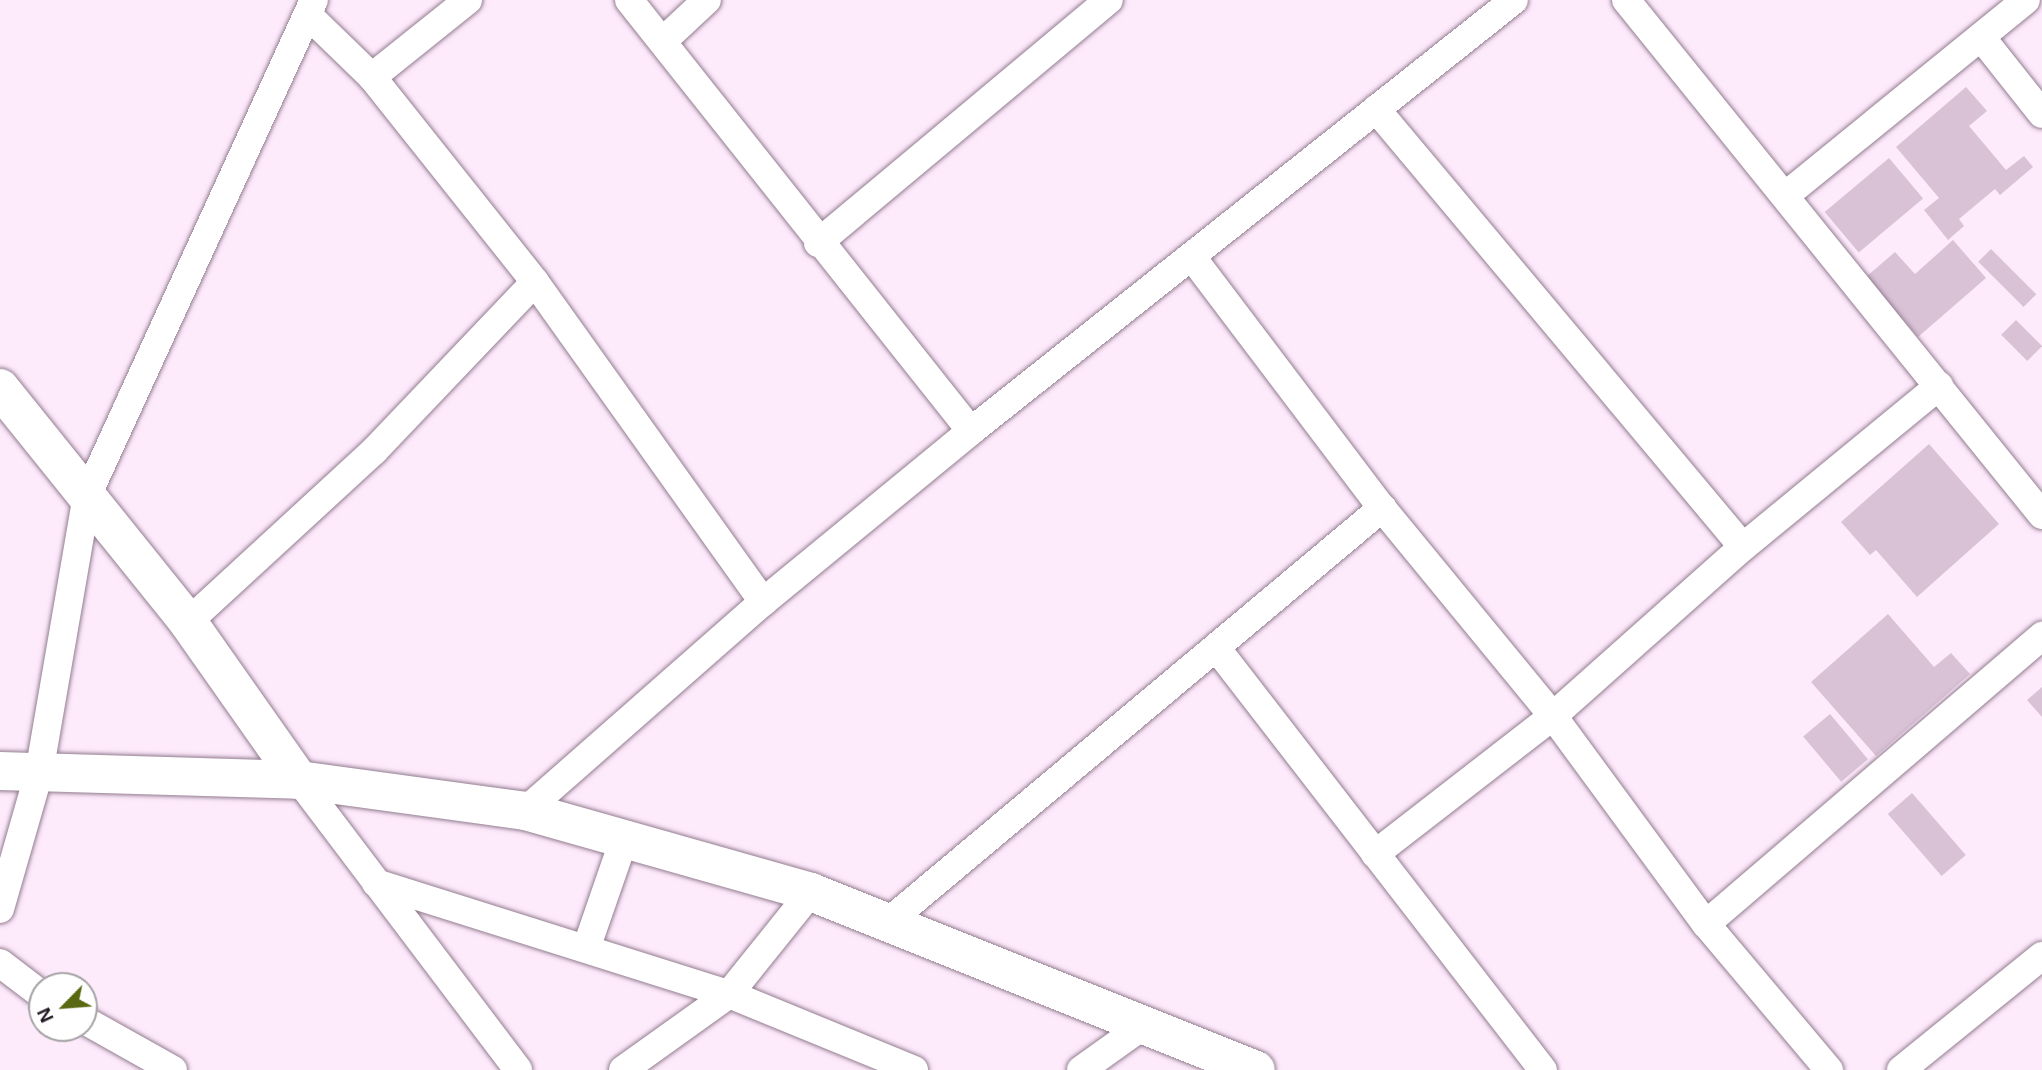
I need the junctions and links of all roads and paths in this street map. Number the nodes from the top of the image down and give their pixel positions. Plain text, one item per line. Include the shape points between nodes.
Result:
1 (468, 0) edge
2 (629, 0) edge
3 (707, 0) edge
4 (1109, 0) edge
5 (1514, 0) edge
6 (1626, 0) edge
7 (2026, 0) edge
8 (311, 8) edge
9 (1981, 37) junction
10 (663, 41) junction
11 (372, 77) junction
12 (1376, 109) junction
13 (2042, 114) edge
14 (1786, 195) junction
15 (818, 243) junction
16 (1192, 257) junction
17 (536, 282) junction
18 (1938, 386) junction
19 (0, 388) edge
20 (971, 431) junction
21 (87, 496) junction
22 (1382, 508) junction
23 (2042, 515) edge
24 (1743, 547) junction
25 (763, 603) junction
26 (188, 622) junction
27 (2042, 636) edge
28 (1218, 650) junction
29 (1553, 716) junction
30 (0, 771) edge
31 (38, 773) junction
32 (299, 780) junction
33 (525, 811) junction
34 (623, 842) junction
35 (1375, 854) junction
36 (376, 883) junction
37 (811, 892) junction
38 (0, 909) edge
39 (888, 922) junction
40 (1706, 924) junction
41 (587, 946) junction
42 (2042, 956) edge
43 (0, 963) edge
44 (28, 984) edge
45 (729, 994) junction
46 (1141, 1027) junction
47 (98, 1028) edge
48 (173, 1070) edge
49 (518, 1070) edge
50 (623, 1070) edge
51 (914, 1070) edge
52 (1081, 1070) edge
53 (1256, 1070) edge
54 (1544, 1070) edge
55 (1829, 1070) edge
56 (1901, 1070) edge

1 - 11 street
2 - 10 street
3 - 10 street
4 - 15 street
5 - 12 street
6 - 14 street
7 - 9 street
8 - 11 street
8 - 21 street
9 - 13 street
9 - 14 street
10 - 15 street
11 - 17 street
12 - 16 street
12 - 24 street
14 - 18 street
15 - 20 street
16 - 20 street
16 - 22 street
17 - 25 street
17 - 26 street via 374,451
18 - 23 street
18 - 24 street
19 - 21 main road
20 - 25 street
21 - 26 main road
21 - 31 street
22 - 28 street
22 - 29 street
24 - 29 street
25 - 33 street
26 - 32 main road
27 - 40 street
28 - 35 street
28 - 39 street
29 - 35 street
29 - 40 street
30 - 31 main road
31 - 32 main road
31 - 38 street
32 - 33 main road
32 - 36 street
33 - 34 main road
34 - 37 main road
34 - 41 street
35 - 54 street
36 - 41 street
36 - 49 street
37 - 39 main road
37 - 45 street
39 - 46 main road
40 - 55 street
41 - 45 street
42 - 56 street
43 - 44 street
45 - 50 street
45 - 51 street
46 - 52 street
46 - 53 main road
47 - 48 street

